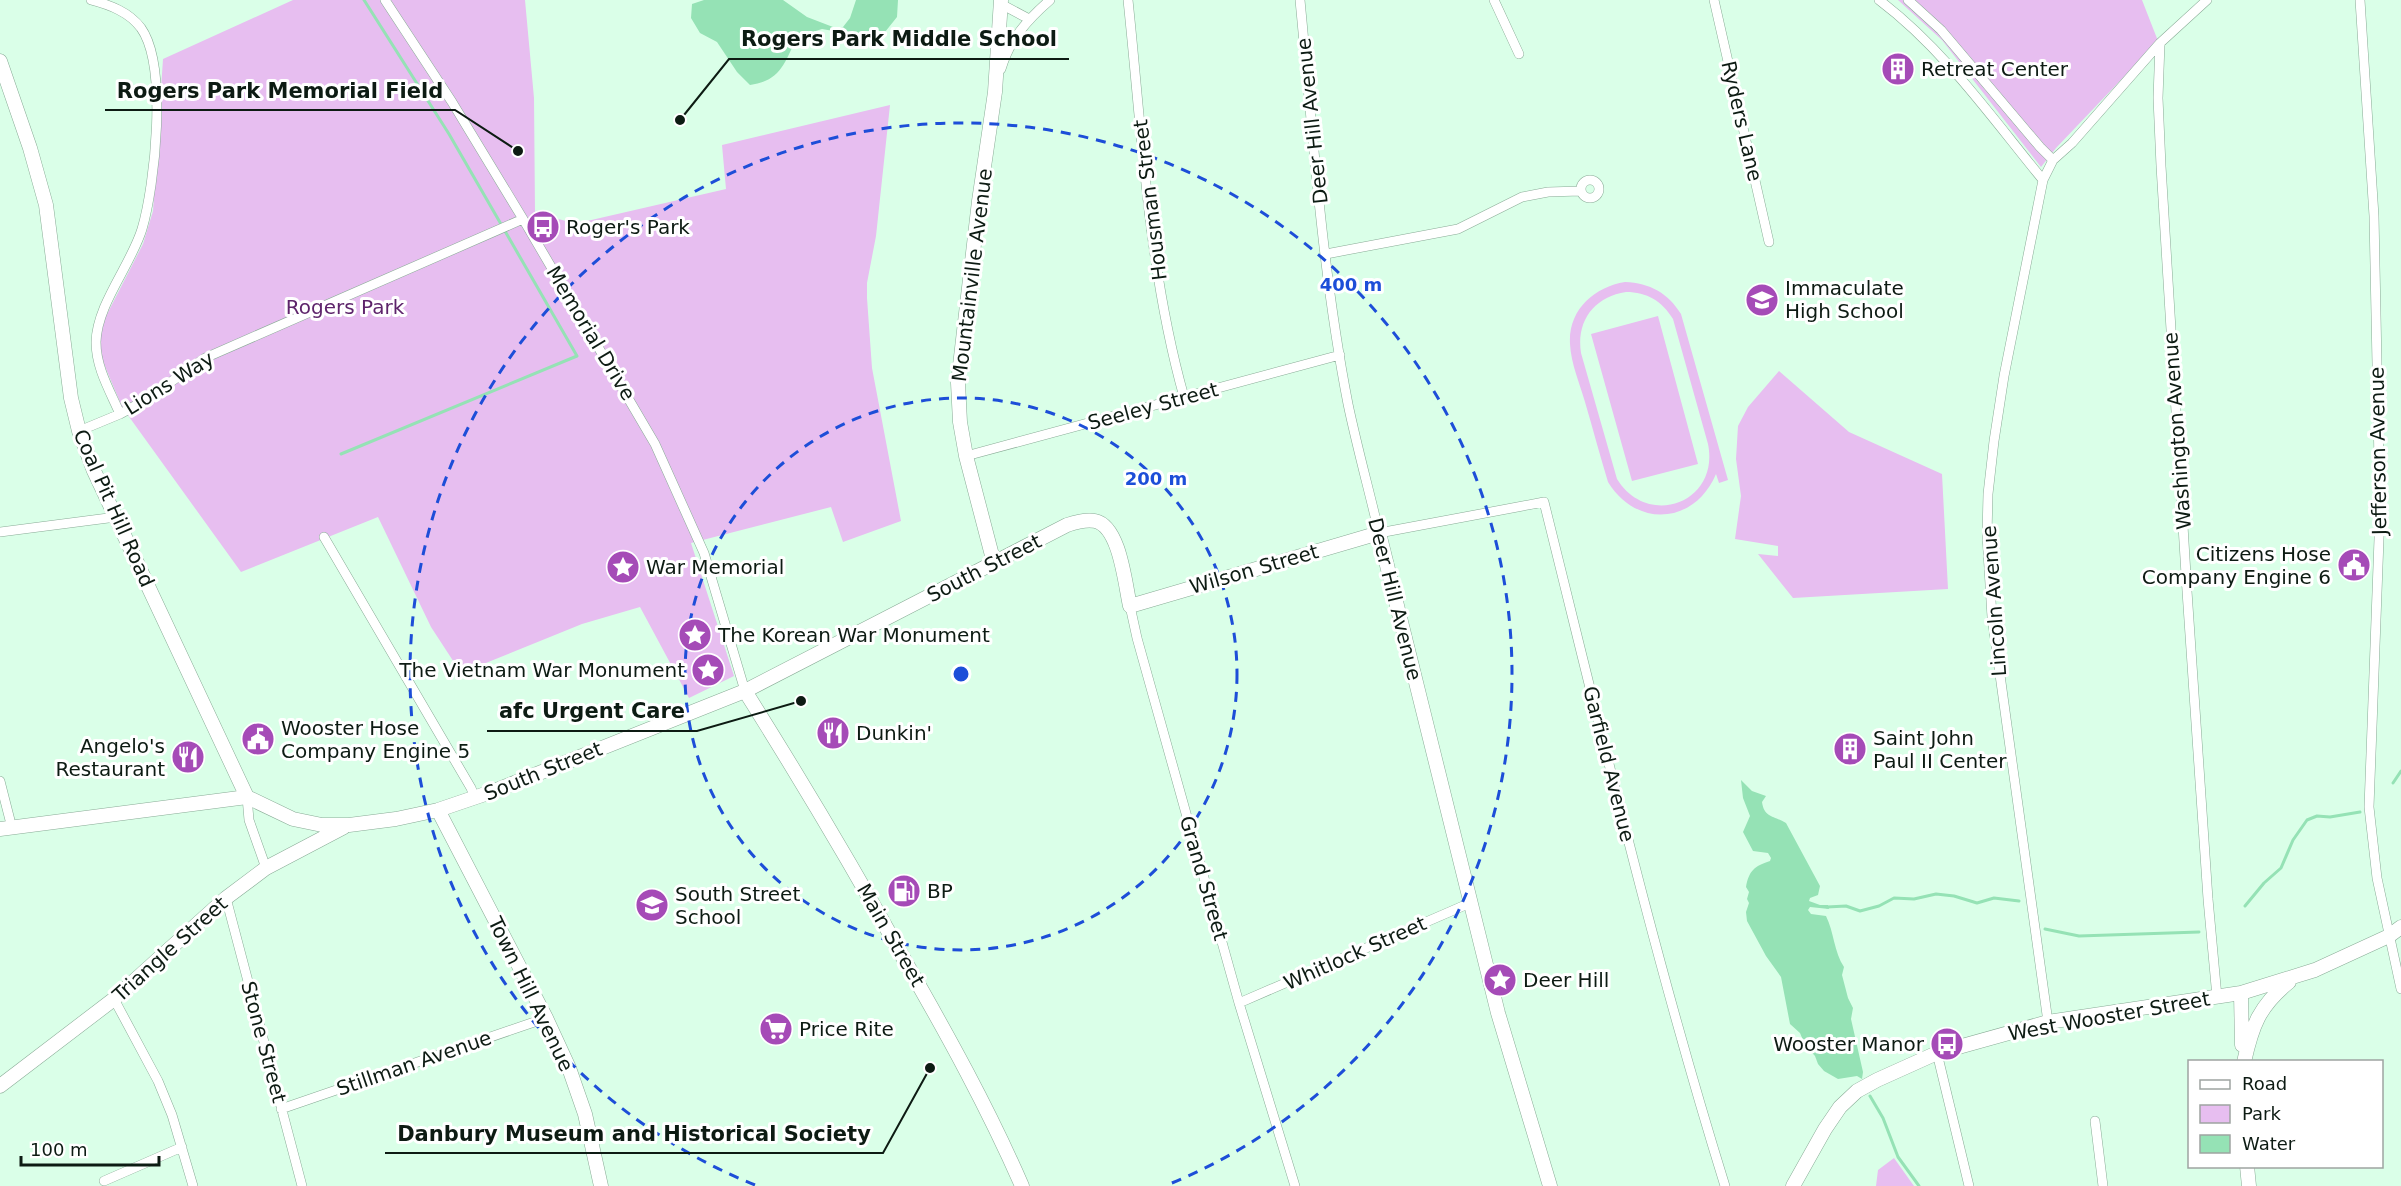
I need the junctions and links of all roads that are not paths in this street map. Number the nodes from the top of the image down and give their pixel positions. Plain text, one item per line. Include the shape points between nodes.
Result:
1 (91, 0) edge
2 (385, 0) edge
3 (1050, 0) edge
4 (1128, 0) edge
5 (1300, 0) edge
6 (1494, 0) edge
7 (1714, 0) edge
8 (1879, 0) edge
9 (1908, 0) edge
10 (2207, 0) edge
11 (2360, 0) edge
12 (1001, 2) edge
13 (1029, 19) junction
14 (2160, 43) junction
15 (1519, 54) dead end
16 (0, 61) edge
17 (995, 92) junction
18 (2053, 160) junction
19 (2043, 180) junction
20 (1580, 191) dead end
21 (523, 219) junction
22 (1769, 242) dead end
23 (1326, 254) junction
24 (1340, 356) junction
25 (1184, 397) junction
26 (120, 414) junction
27 (79, 431) junction
28 (966, 456) junction
29 (116, 517) junction
30 (0, 532) edge
31 (1379, 532) junction
32 (324, 537) dead end
33 (994, 563) junction
34 (1122, 569) joint
35 (1130, 606) junction
36 (746, 691) junction
37 (0, 781) edge
38 (248, 797) junction
39 (475, 798) junction
40 (438, 810) junction
41 (349, 825) junction
42 (6, 828) edge
43 (266, 868) junction
44 (226, 898) junction
45 (1470, 903) junction
46 (2401, 927) edge
47 (2389, 936) junction
48 (2295, 977) junction
49 (2401, 989) edge
50 (2241, 993) junction
51 (2217, 997) junction
52 (114, 999) junction
53 (1239, 1003) junction
54 (546, 1018) junction
55 (2048, 1022) junction
56 (1937, 1053) junction
57 (2243, 1060) edge
58 (2244, 1060) edge
59 (0, 1086) edge
60 (282, 1109) junction
61 (2095, 1121) dead end
62 (182, 1147) junction
63 (2247, 1168) edge
64 (104, 1181) dead end
65 (193, 1186) edge
66 (302, 1186) edge
67 (601, 1186) edge
68 (1022, 1186) edge
69 (1295, 1186) edge
70 (1550, 1186) edge
71 (1725, 1186) edge
72 (1793, 1186) edge
73 (1968, 1186) edge
74 (2103, 1186) edge
75 (2249, 1186) edge

1 - 26 street via 108,4 133,18 143,30 154,68 157,107 150,193 142,229 99,322 96,341 99,365
2 - 21 street, Memorial Drive
3 - 13 street
4 - 25 street, Housman Street via 1154,247 1172,355
5 - 23 street, Deer Hill Avenue
6 - 15 street
7 - 22 street, Ryders Lane
8 - 19 street via 1929,42
9 - 18 street via 1941,30
10 - 14 street
11 - 47 street, Jefferson Avenue via 2374,216 2380,512 2369,807 2374,860
12 - 13 street
12 - 17 street, Mountainville Avenue
13 - 17 street via 1010,44
14 - 18 street
14 - 51 street, Washington Avenue via 2162,189
16 - 27 street, Coal Pit Hill Road via 46,205 66,364
17 - 28 street, Mountainville Avenue via 960,355 960,422
18 - 19 street, Lincoln Avenue
19 - 55 street, Lincoln Avenue via 1995,431 1987,536 1992,618
20 - 23 street via 1522,197 1458,229
21 - 26 street, Lions Way via 205,358
21 - 36 street, Memorial Drive via 656,444 704,553
23 - 24 street, Deer Hill Avenue
24 - 25 street, Seeley Street
24 - 31 street, Deer Hill Avenue
25 - 28 street, Seeley Street
26 - 27 street, Lions Way
27 - 29 street, Coal Pit Hill Road
28 - 33 street, Mountainville Avenue
29 - 30 street
29 - 38 street, Coal Pit Hill Road
31 - 35 street, Wilson Street
31 - 45 street, Deer Hill Avenue
31 - 71 street, Garfield Avenue via 1544,502 1652,935
32 - 39 street
33 - 34 street, South Street via 1084,520 1097,521 1109,528
33 - 36 street, South Street
34 - 35 street, Grand Street
35 - 53 street, Grand Street
36 - 39 street, South Street
36 - 68 street, Main Street via 805,785 949,1038
37 - 42 street
38 - 41 street, South Street via 292,819
38 - 42 street
38 - 43 street, Coal Pit Hill Road via 249,820
39 - 40 street, South Street
40 - 41 street, South Street
40 - 54 street, Town Hill Avenue
41 - 43 street, Triangle Street
43 - 44 street, Triangle Street
44 - 52 street, Triangle Street
44 - 60 street, Stone Street
45 - 53 street, Whitlock Street
45 - 70 street, Deer Hill Avenue via 1520,1092
46 - 47 street, West Wooster Street
47 - 48 street, West Wooster Street
47 - 49 street, Jefferson Avenue
48 - 50 street, West Wooster Street
48 - 58 street via 2263,1008 2251,1030
50 - 51 street, West Wooster Street
50 - 57 street
51 - 55 street, West Wooster Street
52 - 59 street, Triangle Street
52 - 62 street via 158,1081
53 - 69 street, Grand Street
54 - 60 street, Stillman Avenue
54 - 67 street, Town Hill Avenue via 585,1114
55 - 56 street, West Wooster Street
56 - 72 street, West Wooster Street via 1857,1091 1825,1129
56 - 73 street
60 - 66 street, Stone Street
61 - 74 street
62 - 64 street
62 - 65 street
63 - 75 street

